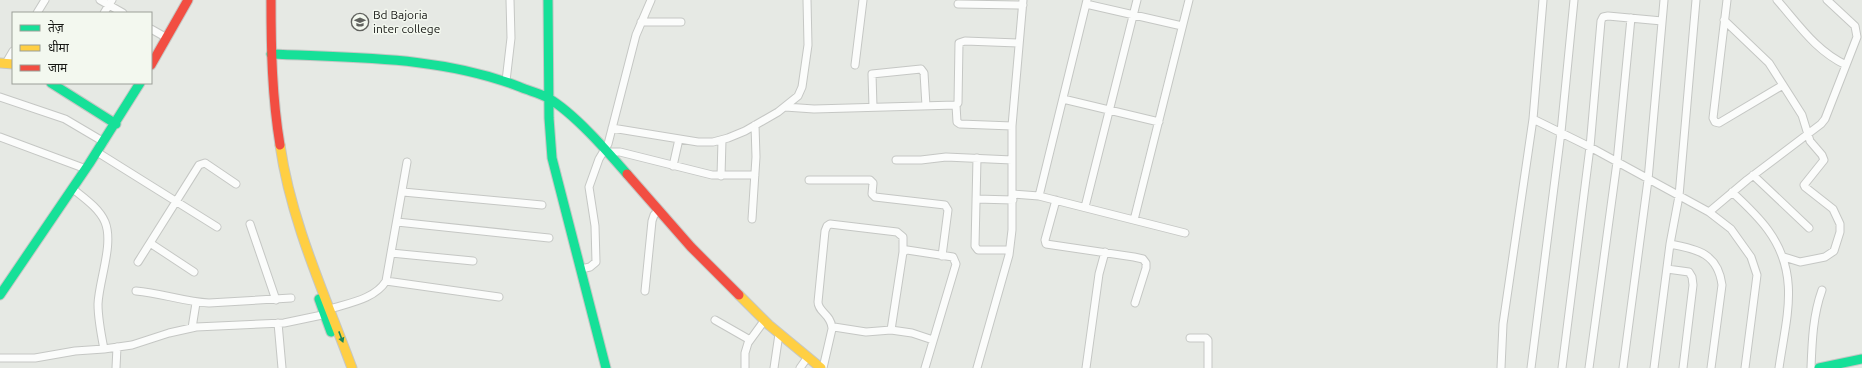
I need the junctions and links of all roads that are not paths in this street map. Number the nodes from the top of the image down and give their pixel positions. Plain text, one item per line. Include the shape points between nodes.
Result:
1 (45, 0) edge
2 (100, 0) edge
3 (188, 0) edge
4 (264, 0) edge
5 (271, 0) edge
6 (510, 0) edge
7 (548, 0) edge
8 (651, 0) edge
9 (807, 0) edge
10 (863, 0) edge
11 (1137, 0) edge
12 (1189, 0) edge
13 (1543, 0) edge
14 (1574, 0) edge
15 (1664, 0) edge
16 (1696, 0) edge
17 (1727, 0) edge
18 (1777, 0) edge
19 (1827, 0) edge
20 (110, 2) edge
21 (1087, 2) edge
22 (1023, 3) edge
23 (958, 4) dead end
24 (38, 12) edge
25 (105, 12) edge
26 (122, 12) edge
27 (1133, 14) junction
28 (1631, 18) junction
29 (1662, 20) junction
30 (1724, 20) junction
31 (642, 22) junction
32 (681, 22) dead end
33 (1182, 26) junction
34 (152, 29) edge
35 (167, 38) junction
36 (1019, 43) junction
37 (12, 53) edge
38 (271, 54) junction
39 (6, 63) edge
40 (152, 63) edge
41 (855, 65) dead end
42 (1846, 65) junction
43 (506, 81) junction
44 (139, 84) edge
45 (1783, 84) junction
46 (62, 86) edge
47 (0, 97) edge
48 (548, 98) junction
49 (1063, 99) junction
50 (956, 105) junction
51 (926, 106) junction
52 (785, 107) junction
53 (873, 107) junction
54 (1110, 110) junction
55 (1533, 119) junction
56 (1159, 122) junction
57 (116, 124) junction
58 (755, 125) junction
59 (1012, 126) junction
60 (612, 128) junction
61 (1561, 132) junction
62 (1807, 135) junction
63 (0, 137) edge
64 (679, 139) junction
65 (722, 140) junction
66 (104, 142) junction
67 (1590, 147) junction
68 (607, 151) junction
69 (97, 152) junction
70 (976, 158) junction
71 (896, 160) dead end
72 (1012, 160) junction
73 (408, 162) dead end
74 (1617, 162) junction
75 (673, 166) junction
76 (86, 170) junction
77 (755, 175) junction
78 (1753, 175) junction
79 (721, 176) junction
80 (809, 180) dead end
81 (1648, 180) junction
82 (236, 184) dead end
83 (73, 189) junction
84 (403, 192) junction
85 (1732, 192) junction
86 (1039, 196) junction
87 (1679, 196) junction
88 (1013, 197) junction
89 (976, 199) junction
90 (1056, 200) junction
91 (176, 202) junction
92 (542, 205) dead end
93 (1085, 207) junction
94 (658, 211) junction
95 (1709, 212) junction
96 (752, 219) dead end
97 (1134, 220) junction
98 (397, 222) junction
99 (250, 224) dead end
100 (217, 227) dead end
101 (1809, 228) dead end
102 (1185, 232) dead end
103 (549, 238) dead end
104 (150, 243) junction
105 (1670, 244) junction
106 (1009, 250) junction
107 (903, 252) junction
108 (1105, 252) junction
109 (392, 253) junction
110 (942, 256) junction
111 (1784, 257) junction
112 (473, 261) dead end
113 (138, 262) dead end
114 (581, 269) junction
115 (1667, 269) junction
116 (194, 272) dead end
117 (386, 281) junction
118 (1822, 290) dead end
119 (136, 291) dead end
120 (645, 291) dead end
121 (0, 295) edge
122 (499, 297) dead end
123 (291, 298) dead end
124 (276, 300) junction
125 (196, 302) junction
126 (1135, 303) dead end
127 (329, 312) junction
128 (715, 320) dead end
129 (764, 321) junction
130 (278, 323) junction
131 (192, 328) junction
132 (832, 328) junction
133 (891, 330) junction
134 (779, 334) junction
135 (1190, 338) dead end
136 (750, 340) junction
137 (933, 340) junction
138 (117, 347) junction
139 (104, 349) junction
140 (0, 358) edge
141 (807, 358) junction
142 (1862, 359) edge
143 (1834, 366) edge
144 (116, 368) edge
145 (282, 368) edge
146 (344, 368) edge
147 (352, 368) edge
148 (606, 368) edge
149 (745, 368) edge
150 (774, 368) edge
151 (800, 368) edge
152 (822, 368) edge
153 (925, 368) edge
154 (977, 368) edge
155 (1086, 368) edge
156 (1208, 368) edge
157 (1501, 368) edge
158 (1531, 368) edge
159 (1562, 368) edge
160 (1590, 368) edge
161 (1623, 368) edge
162 (1654, 368) edge
163 (1683, 368) edge
164 (1712, 368) edge
165 (1745, 368) edge
166 (1779, 368) edge
167 (1811, 368) edge
168 (1819, 368) edge

1 - 24 street
2 - 20 street
3 - 35 street
4 - 127 street via 265,64 275,158 290,217
5 - 38 street
6 - 43 street via 511,38
7 - 48 street
8 - 31 street
9 - 52 street via 808,45 802,87 798,96
10 - 41 street
11 - 27 street
12 - 33 street
13 - 55 street
14 - 61 street
15 - 29 street
16 - 87 street
17 - 30 street
18 - 42 street via 1826,54
19 - 42 street via 1857,30 1857,37
20 - 25 street
20 - 26 street
21 - 27 street
21 - 49 street
22 - 23 street
22 - 36 street
27 - 33 street
27 - 54 street
28 - 29 street
28 - 67 street via 1608,16 1603,17 1601,21
28 - 74 street
29 - 81 street
30 - 45 street via 1763,55
30 - 45 street via 1713,118 1715,122 1719,123
31 - 32 street
31 - 60 street via 622,85
33 - 56 street
34 - 35 street
35 - 40 street
36 - 50 street via 958,43
36 - 59 street
37 - 39 street
38 - 43 street via 400,60 474,72
38 - 127 street via 276,122 284,174
42 - 62 street via 1825,119
43 - 48 street
44 - 57 street
45 - 62 street via 1802,115
46 - 57 street
47 - 66 street via 65,119
48 - 68 street via 569,114
48 - 114 street via 552,158
49 - 54 street
49 - 86 street
50 - 51 street
50 - 59 street via 957,122 960,124
51 - 53 street
51 - 53 street via 924,73 920,69 872,74
52 - 53 street
52 - 58 street
54 - 56 street
54 - 93 street
55 - 61 street
55 - 157 street via 1503,324
56 - 97 street
57 - 66 street
58 - 65 street
58 - 77 street
59 - 72 street
60 - 64 street
60 - 68 street
61 - 67 street
61 - 158 street
62 - 78 street
62 - 111 street via 1824,160 1804,185 1833,209 1840,224 1840,232 1834,251 1825,257 1800,262
63 - 76 street
64 - 65 street via 698,142
64 - 75 street
65 - 79 street
66 - 69 street
67 - 74 street
67 - 159 street
68 - 75 street
68 - 94 street
68 - 114 street via 597,165 589,187 595,226 596,262
69 - 76 street
69 - 91 street
70 - 71 street
70 - 72 street
70 - 89 street
72 - 88 street
73 - 84 street
74 - 81 street
74 - 160 street
75 - 79 street
76 - 83 street
77 - 79 street
77 - 96 street
78 - 85 street
78 - 101 street
80 - 110 street via 870,180 873,183 872,194 875,197 945,205 948,210
81 - 87 street
81 - 161 street
82 - 91 street via 202,163
83 - 121 street
83 - 139 street via 100,215 106,229 98,303
84 - 92 street
84 - 98 street
85 - 95 street
85 - 111 street via 1769,231
86 - 88 street
86 - 90 street
87 - 95 street
87 - 105 street
88 - 89 street
88 - 106 street
89 - 106 street via 976,248
90 - 93 street
90 - 108 street via 1046,244
91 - 100 street
91 - 104 street
93 - 97 street
94 - 120 street via 652,221
94 - 129 street
95 - 165 street via 1731,229 1742,243 1751,257 1757,275
97 - 102 street
98 - 103 street
98 - 109 street
99 - 124 street
104 - 113 street
104 - 116 street
105 - 115 street
105 - 164 street via 1700,251 1717,267 1721,276
106 - 154 street
107 - 110 street via 907,250
107 - 132 street via 903,237 897,232 830,224 827,226 818,306 832,320
107 - 133 street
108 - 126 street via 1143,259 1146,262
108 - 155 street via 1099,274
109 - 112 street
109 - 117 street
110 - 137 street via 953,258 956,264
111 - 166 street via 1789,296
114 - 148 street
115 - 162 street
115 - 163 street via 1689,272 1692,277
117 - 122 street
117 - 127 street via 383,287 366,297
118 - 167 street via 1813,326
119 - 125 street
123 - 124 street
124 - 125 street
125 - 131 street
127 - 130 street
127 - 146 street
127 -> 147 street
128 - 136 street
129 - 134 street
129 - 136 street
130 - 131 street via 224,324
130 - 145 street
131 - 138 street
132 - 133 street via 866,332
132 - 152 street
133 - 137 street
134 - 141 street
134 - 150 street
135 - 156 street via 1208,340
136 - 149 street via 745,353
137 - 153 street
138 - 139 street
138 - 144 street
139 - 140 street via 35,358
141 - 151 street
141 - 152 street
142 - 143 street
143 - 168 street

